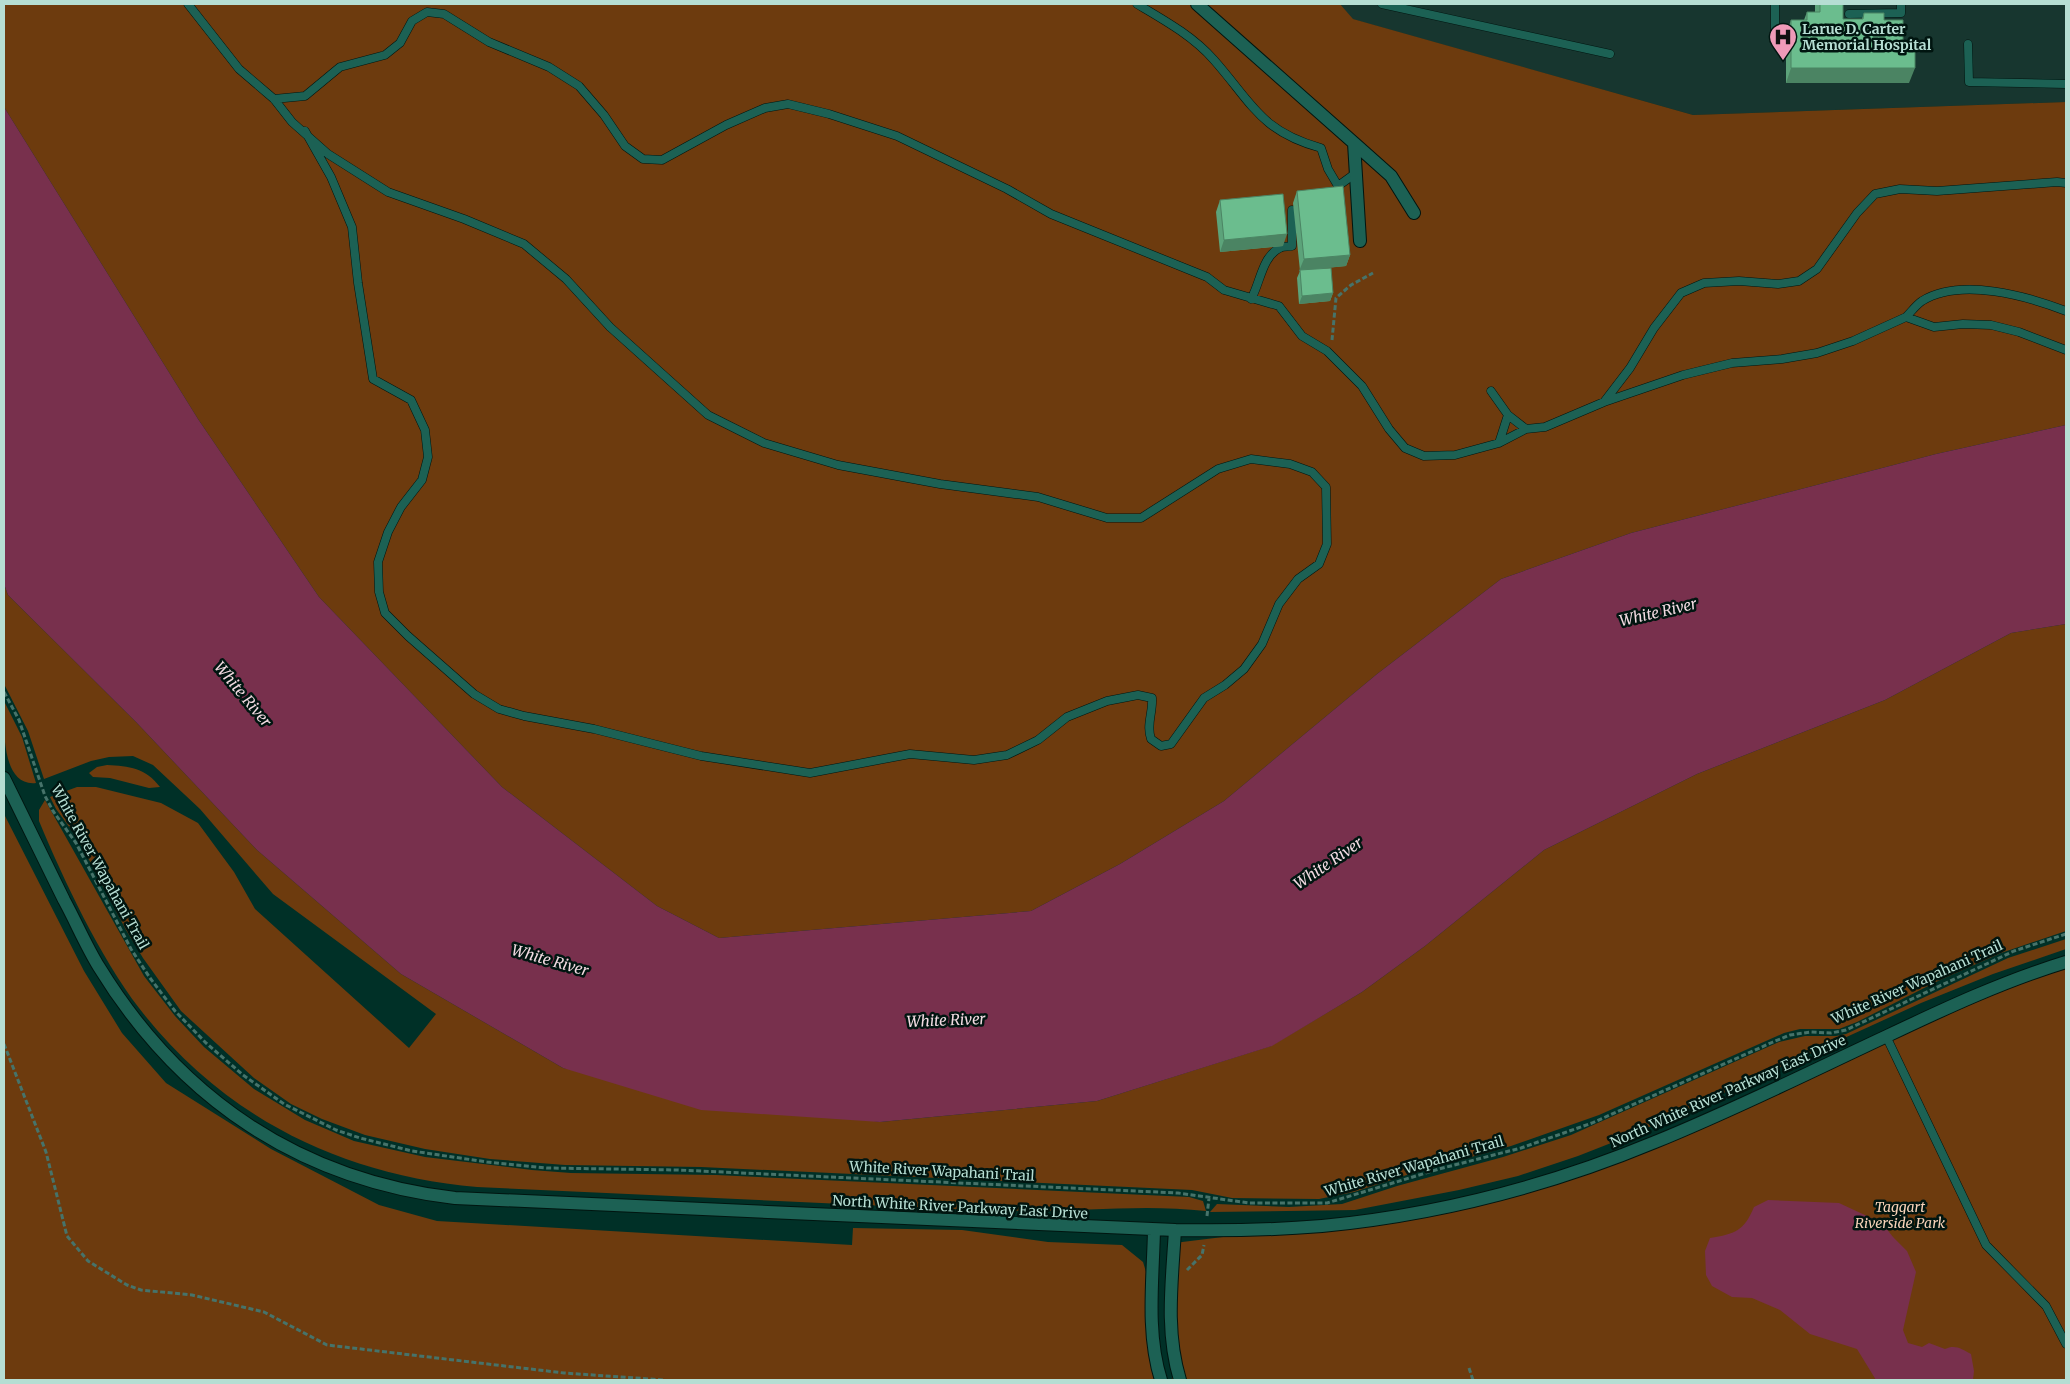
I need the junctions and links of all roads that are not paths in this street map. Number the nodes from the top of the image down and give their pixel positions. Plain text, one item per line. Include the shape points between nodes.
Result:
1 (188, 4) edge
2 (1137, 4) edge
3 (1197, 4) edge
4 (1382, 4) edge
5 (1775, 4) edge
6 (1901, 4) edge
7 (1849, 14) dead end
8 (1775, 39) dead end
9 (1968, 44) dead end
10 (1610, 54) dead end
11 (2066, 84) edge
12 (274, 100) junction
13 (305, 131) junction
14 (1354, 143) junction
15 (1356, 174) junction
16 (2066, 183) edge
17 (1292, 210) dead end
18 (1414, 213) dead end
19 (1360, 241) dead end
20 (1251, 299) junction
21 (2066, 311) edge
22 (1906, 317) junction
23 (2066, 350) edge
24 (1491, 391) dead end
25 (1604, 402) junction
26 (1508, 415) junction
27 (1526, 429) junction
28 (1499, 443) junction
29 (4, 778) edge
30 (2066, 962) edge
31 (1886, 1036) junction
32 (1154, 1230) junction
33 (1175, 1230) junction
34 (2066, 1344) edge
35 (1161, 1380) edge
36 (1180, 1380) edge

1 - 12 lane via 239,69
2 - 15 lane via 1179,29 1213,59 1268,124 1297,142 1321,148 1338,186
3 - 14 street
4 - 10 lane
5 - 8 lane
6 - 7 lane via 1901,13
9 - 11 lane via 1969,82
12 - 13 lane via 292,122
12 - 20 lane via 305,96 340,68 384,55 400,43 412,21 427,12 444,14 489,42 549,67 579,86 625,146 643,159 662,160 726,125 765,108 788,104 897,136 1052,214 1207,277 1224,290
13 - 13 lane via 331,177 352,227 373,379 411,400 426,430 428,457 422,480 388,532 378,562 379,592 385,613 474,694 499,709 701,756 810,772 910,754 974,760 1007,755 1038,740 1067,717 1107,701 1138,695 1152,698 1153,711 1148,730 1151,739 1162,746 1171,744 1204,698 1244,669 1262,644 1279,604 1298,579 1319,564 1327,544 1326,487 1312,472 1290,464 1252,459 1218,469 1142,518 1107,518 1038,497 838,466 764,443 708,415 610,327 566,279 524,244 388,192 328,154
14 - 15 street
14 - 18 street via 1391,176
15 - 19 street
16 - 25 lane via 1937,191 1900,189 1875,194 1857,213 1817,269 1798,281 1778,284 1704,283 1681,293
17 - 20 lane via 1292,246 1279,248 1266,262
20 - 28 lane via 1279,306 1302,336 1327,351 1362,386 1405,448 1424,456 1456,456
21 - 22 lane via 2032,298 1952,290 1920,302
22 - 23 lane via 1934,327 1991,325
22 - 25 lane via 1817,353 1732,363 1683,374
24 - 26 lane
25 - 27 lane via 1545,427
26 - 27 lane
26 - 28 lane
27 - 28 lane
29 - 32 street, North White River Parkway East Drive via 97,964 144,1032 189,1080 226,1109 278,1143 327,1166 385,1186 471,1199
30 - 31 street, North White River Parkway East Drive via 1982,992
31 - 33 street, North White River Parkway East Drive via 1656,1142 1505,1193 1420,1212 1350,1223 1270,1230
31 - 34 lane via 1986,1245 2046,1306
32 - 33 street, North White River Parkway East Drive
32 - 35 street via 1152,1317
33 - 36 street via 1170,1326

